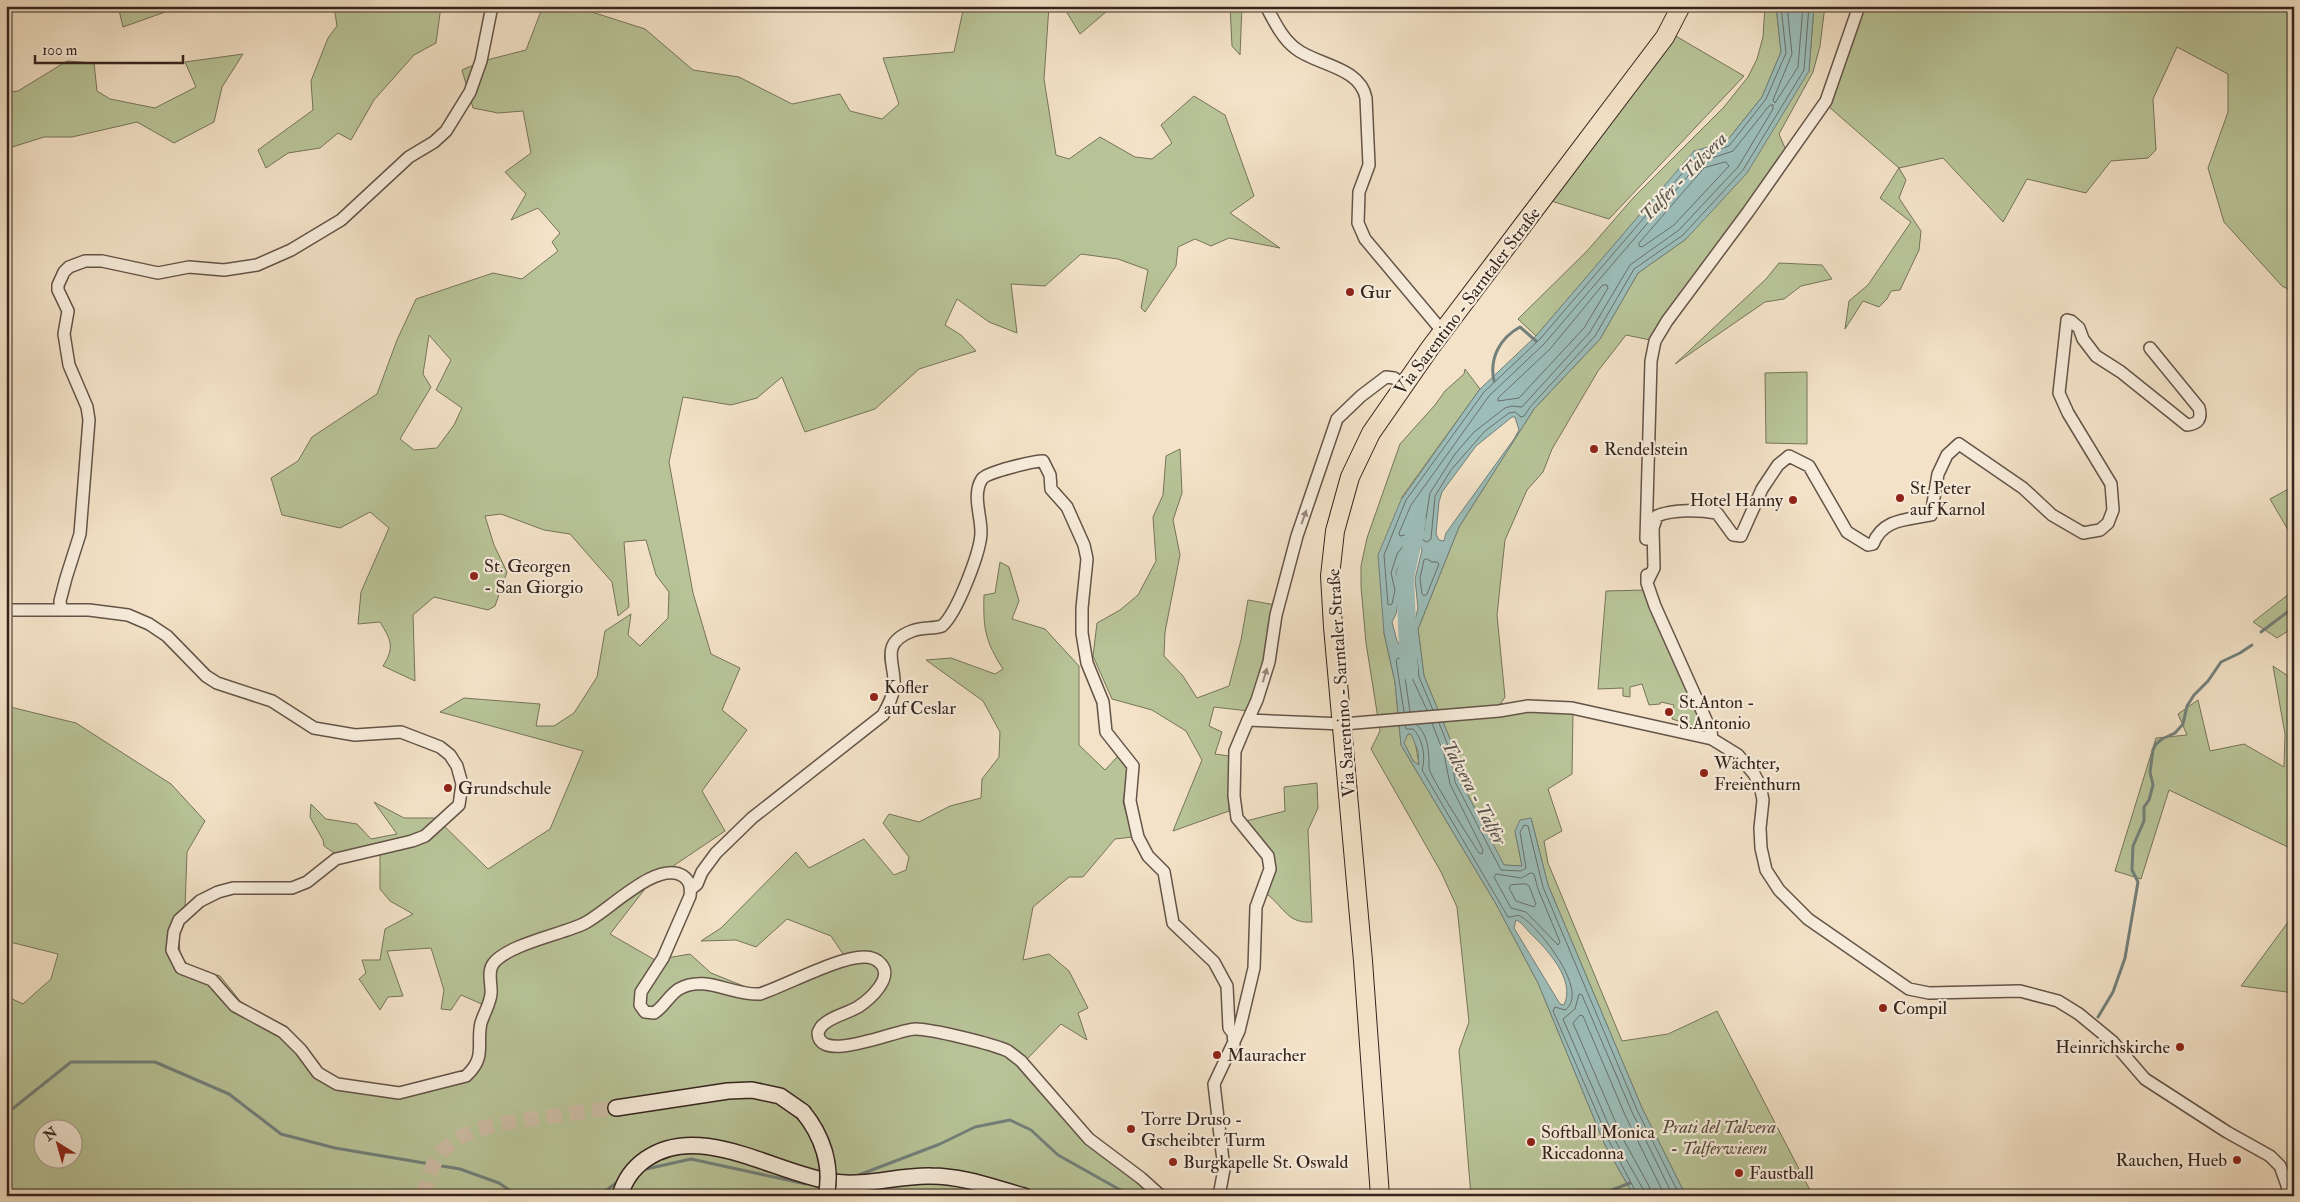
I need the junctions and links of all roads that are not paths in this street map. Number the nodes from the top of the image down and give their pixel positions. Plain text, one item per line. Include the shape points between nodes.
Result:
1 (492, 6) edge
2 (1266, 6) edge
3 (1681, 6) edge
4 (1859, 6) edge
5 (1443, 332) junction
6 (2150, 348) dead end
7 (1404, 385) junction
8 (1647, 582) junction
9 (61, 609) junction
10 (6, 610) edge
11 (1248, 720) junction
12 (1350, 723) junction
13 (1712, 739) junction
14 (691, 889) junction
15 (1234, 1046) junction
16 (616, 1108) tunnel mouth
17 (620, 1196) edge
18 (826, 1196) edge
19 (1024, 1196) edge
20 (1161, 1196) edge
21 (1219, 1196) edge
22 (1380, 1196) edge
23 (2288, 1196) edge

1 - 9 street via 481,62 470,92 446,131 409,157 341,220 291,250 258,265 224,270 189,267 158,273 85,260 64,272 58,290 68,311 64,334 69,365 87,406 89,420 80,534 60,601
2 - 5 street via 1296,49 1348,74 1362,87 1366,98 1369,165 1359,192 1359,227 1365,239
3 - 5 main road, Via Sarentino - Sarntaler Straße via 1665,37
4 - 8 street via 1826,101 1658,336 1651,361
5 - 7 main road, Via Sarentino - Sarntaler Straße
6 - 8 street via 2199,408 2201,414 2195,424 2187,425 2122,372 2096,356 2083,340 2079,328 2067,320 2059,393 2111,484 2113,510 2108,523 2100,530 2083,533 2052,515 2023,488 1959,444 1947,456 1938,474 1931,515 1909,517 1889,524 1881,529 1873,544 1868,545 1847,532 1809,466 1789,456 1778,465 1762,489 1741,536 1733,535 1717,513 1680,512 1657,516 1653,528 1654,568
11 -> 7 street via 1269,662 1276,615 1297,536 1337,419 1386,377
7 - 12 main road, Via Sarentino - Sarntaler Straße via 1371,434 1350,477 1335,531 1330,576
8 - 13 street
9 - 10 street
9 - 14 street via 128,615 167,636 217,683 272,701 314,728 354,735 402,732 440,747 457,766 462,784 459,805 425,836 336,858 307,882 292,888 238,887 218,892 191,908 176,926 172,950 181,968 212,980 235,1006 283,1032 318,1072 331,1081 399,1094 466,1076 480,1055 481,1024 491,996 491,968 499,959 529,943 591,920 656,876 679,874 688,881
11 - 12 street
11 - 15 street via 1235,752 1237,818 1268,856 1270,869 1256,907 1254,968
12 - 13 street via 1528,706 1572,708
12 - 22 main road, Via Sarentino - Sarntaler Straße
13 - 23 street via 1738,755 1760,784 1763,800 1760,848 1766,870 1779,890 1808,919 1909,989 1929,993 2020,991 2058,1001 2113,1042 2145,1079 2270,1156 2280,1166
14 - 15 street via 716,853 752,818 883,715 893,692 890,660 894,645 912,631 942,626 965,589 980,536 978,492 982,479 990,472 1043,461 1050,475 1051,489 1067,507 1084,546 1087,567 1082,608 1084,647 1103,702 1106,732 1133,766 1130,801 1138,837 1145,852 1164,872 1173,923 1214,962 1227,986 1229,1028 1233,1033
14 - 20 street via 663,958 641,992 640,1005 645,1012 654,1013 672,994 692,985 706,984 760,994 840,962 871,958 881,963 884,969 881,984 858,1007 823,1024 818,1033 821,1042 838,1047 914,1029 1008,1051 1021,1061 1089,1139
15 - 21 street via 1214,1084 1224,1169
16 - 18 main road, bridge via 728,1091 752,1090 780,1096 803,1112 816,1131 826,1155
17 - 19 main road via 633,1170 658,1152 704,1146 735,1152 817,1180 846,1184 922,1176 946,1177

